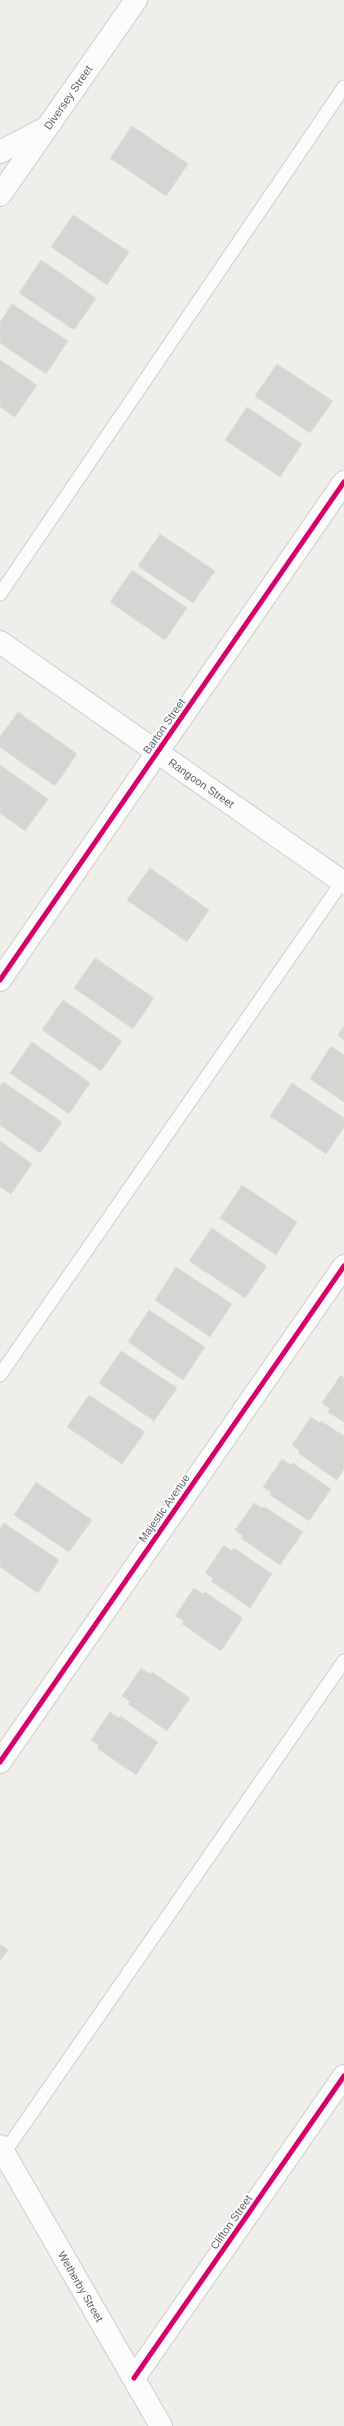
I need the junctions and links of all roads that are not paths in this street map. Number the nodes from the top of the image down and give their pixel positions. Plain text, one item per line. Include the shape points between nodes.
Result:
1 (136, 0) edge
2 (344, 86) edge
3 (47, 128) junction
4 (0, 152) edge
5 (0, 195) edge
6 (344, 482) edge
7 (0, 594) edge
8 (0, 642) edge
9 (157, 753) junction
10 (344, 881) edge
11 (0, 980) edge
12 (344, 1266) edge
13 (0, 1375) edge
14 (344, 1661) edge
15 (0, 1762) edge
16 (344, 2076) edge
17 (1, 2151) edge
18 (134, 2378) junction
19 (161, 2426) edge

1 - 3 street, Diversey Street
2 - 7 lane
3 - 4 street
3 - 5 street, Diversey Street
6 - 9 street, Barton Street
8 - 9 street, Rangoon Street
9 - 10 street, Rangoon Street
9 - 11 street, Barton Street
10 - 13 lane
12 - 15 street, Majestic Avenue
14 - 17 lane
16 - 18 street, Clifton Street
17 - 18 street, Wetherby Street
18 - 19 street, Wetherby Street

